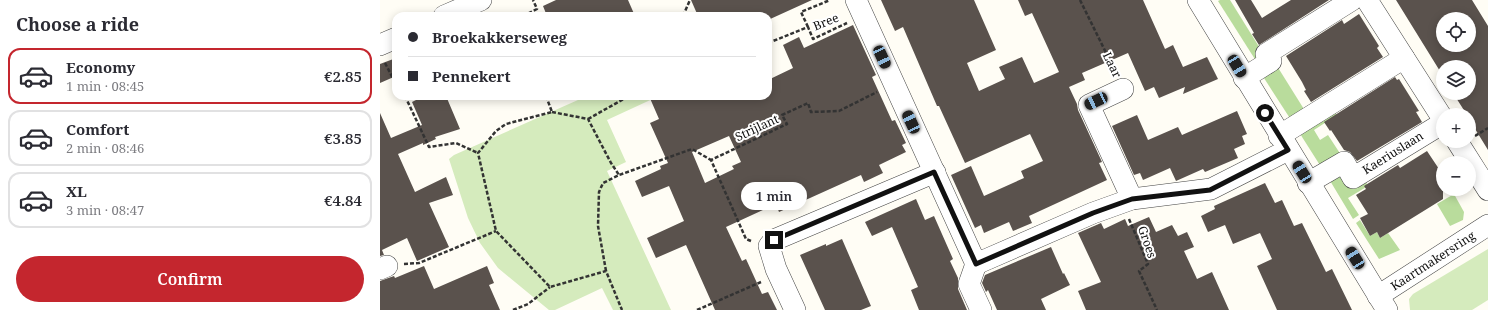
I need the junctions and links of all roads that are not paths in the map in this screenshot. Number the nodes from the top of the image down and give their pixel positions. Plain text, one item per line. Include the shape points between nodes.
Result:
1 (481, 0) edge
2 (1352, 0) edge
3 (1367, 0) edge
4 (1201, 1) edge
5 (857, 2) edge
6 (453, 12) edge
7 (392, 42) edge
8 (381, 52) edge
9 (1404, 58) junction
10 (1244, 78) junction
11 (1123, 88) road end
12 (1436, 108) edge
13 (1436, 127) edge
14 (1284, 143) junction
15 (1461, 148) edge
16 (934, 172) junction
17 (1308, 183) junction
18 (1488, 190) edge
19 (1132, 199) junction
20 (1488, 226) edge
21 (976, 264) junction
22 (1382, 303) edge
23 (795, 310) edge
24 (981, 310) edge

1 - 6 street
2 - 10 street via 1266,54 1271,61
3 - 9 street
4 - 10 street
5 - 16 street
7 - 8 street
9 - 12 street
9 - 14 street
10 - 14 street
11 - 19 street, Laar via 1089,105
13 - 17 street, Kaeriuslaan via 1353,178 1344,162
14 - 17 street
14 - 19 street via 1210,190
15 - 18 street
16 - 21 street
16 - 23 street via 774,240 768,246
17 - 22 street
19 - 21 street via 1093,213
20 - 22 street, Kaartmakersring
21 - 24 street via 969,284

